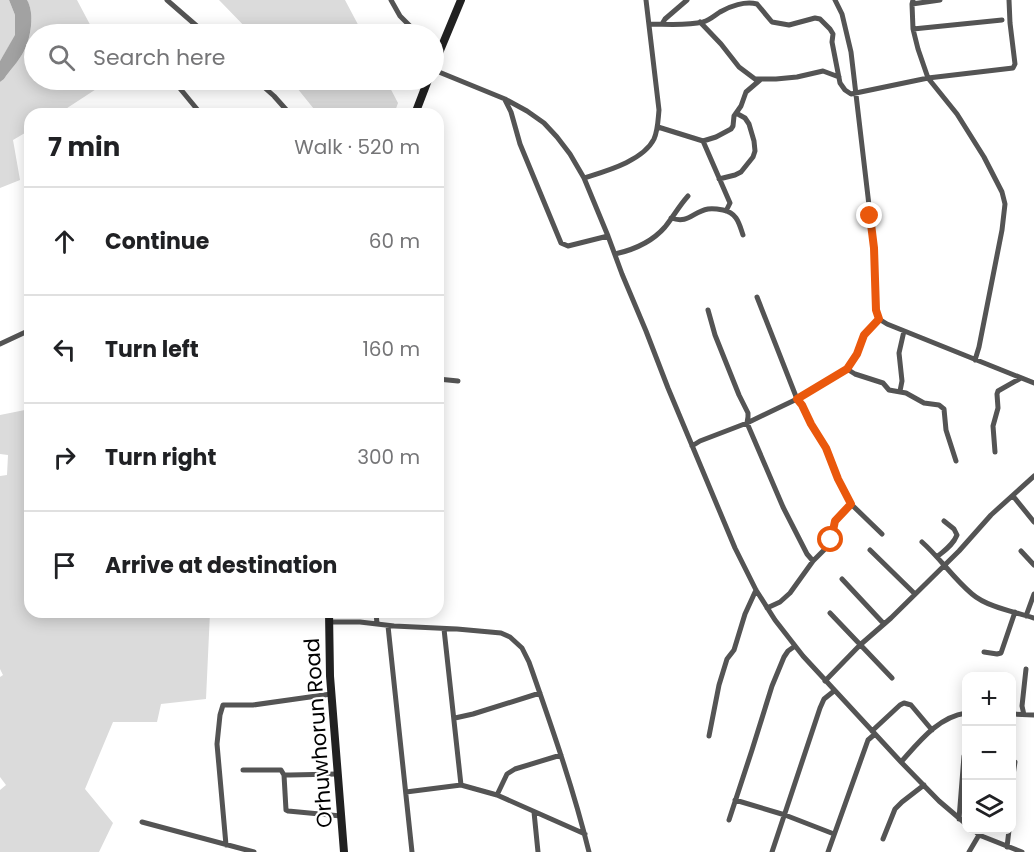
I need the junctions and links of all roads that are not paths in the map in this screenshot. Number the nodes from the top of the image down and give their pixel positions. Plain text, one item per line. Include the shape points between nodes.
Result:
1 (167, 0) edge
2 (391, 0) edge
3 (461, 0) edge
4 (646, 0) edge
5 (687, 0) edge
6 (835, 0) edge
7 (940, 0) edge
8 (1009, 0) edge
9 (741, 2) edge
10 (912, 2) edge
11 (1002, 20) dead end
12 (700, 22) junction
13 (195, 24) edge
14 (408, 24) edge
15 (649, 24) junction
16 (662, 24) junction
17 (912, 29) junction
18 (444, 31) edge
19 (444, 74) edge
20 (839, 77) junction
21 (928, 78) junction
22 (760, 80) junction
23 (181, 90) edge
24 (267, 90) edge
25 (424, 90) edge
26 (856, 93) junction
27 (505, 99) junction
28 (196, 108) edge
29 (285, 108) edge
30 (417, 108) edge
31 (736, 113) junction
32 (658, 127) junction
33 (703, 141) junction
34 (584, 178) junction
35 (719, 179) junction
36 (688, 196) dead end
37 (726, 211) junction
38 (671, 218) junction
39 (743, 235) dead end
40 (608, 236) junction
41 (615, 255) junction
42 (757, 297) dead end
43 (708, 310) dead end
44 (879, 319) junction
45 (904, 331) junction
46 (24, 333) edge
47 (0, 344) edge
48 (975, 360) junction
49 (847, 369) junction
50 (1021, 378) junction
51 (444, 380) edge
52 (458, 381) dead end
53 (1034, 383) edge
54 (900, 392) junction
55 (797, 399) junction
56 (747, 423) junction
57 (692, 446) junction
58 (995, 452) dead end
59 (956, 461) dead end
60 (1034, 476) edge
61 (1013, 496) junction
62 (851, 504) junction
63 (944, 521) dead end
64 (1034, 522) edge
65 (882, 534) dead end
66 (922, 542) dead end
67 (870, 550) dead end
68 (1021, 551) dead end
69 (938, 556) junction
70 (813, 561) junction
71 (945, 565) junction
72 (1034, 565) edge
73 (842, 579) dead end
74 (756, 590) junction
75 (915, 594) junction
76 (1034, 594) edge
77 (766, 608) junction
78 (1015, 612) junction
79 (831, 613) dead end
80 (1026, 616) junction
81 (329, 618) edge
82 (376, 618) edge
83 (1034, 618) edge
84 (329, 622) junction
85 (377, 624) junction
86 (884, 624) junction
87 (388, 626) junction
88 (444, 629) junction
89 (860, 645) junction
90 (795, 646) junction
91 (984, 652) dead end
92 (1026, 669) dead end
93 (892, 678) dead end
94 (825, 681) junction
95 (834, 691) junction
96 (540, 693) junction
97 (331, 694) junction
98 (962, 714) edge
99 (1016, 714) edge
100 (1024, 715) junction
101 (1034, 715) edge
102 (455, 718) junction
103 (932, 730) junction
104 (874, 733) junction
105 (709, 736) dead end
106 (561, 754) junction
107 (901, 762) junction
108 (243, 770) dead end
109 (337, 774) junction
110 (284, 775) junction
111 (962, 780) edge
112 (461, 785) junction
113 (924, 785) junction
114 (406, 792) junction
115 (497, 795) junction
116 (735, 800) junction
117 (534, 812) junction
118 (785, 815) junction
119 (341, 816) junction
120 (959, 819) junction
121 (729, 820) dead end
122 (962, 821) edge
123 (142, 822) dead end
124 (582, 822) junction
125 (571, 827) junction
126 (585, 834) junction
127 (834, 834) junction
128 (1009, 834) edge
129 (979, 835) joint
130 (883, 839) dead end
131 (226, 845) junction
132 (1007, 847) junction
133 (254, 852) edge
134 (344, 852) edge
135 (412, 852) edge
136 (538, 852) edge
137 (589, 852) edge
138 (772, 852) edge
139 (828, 852) edge
140 (969, 852) edge
141 (1022, 852) edge

1 - 13 street
2 - 14 street
3 - 18 street
4 - 15 street
5 - 16 street
6 - 26 street via 848,33
7 - 10 street
8 - 21 street via 1013,68
9 - 12 street
9 - 20 street via 755,3 772,22 781,24 820,19 832,34
10 - 17 street
11 - 17 street
12 - 16 street
12 - 22 street via 739,67
15 - 16 street
15 - 32 street
17 - 21 street
19 - 27 street
20 - 22 street via 823,70
20 - 26 street via 845,90
21 - 26 street
21 - 48 street via 984,157 1005,204
22 - 31 street via 746,92
23 - 28 street
24 - 29 street
25 - 30 street
26 - 44 street
27 - 34 street via 544,123
27 - 40 street via 561,243 568,246
31 - 33 street via 730,129
31 - 35 street via 749,124 753,158 741,172
32 - 33 street
32 - 34 street via 640,155
33 - 35 street
34 - 40 street
35 - 37 street via 730,203
36 - 38 street
37 - 38 street via 711,208 683,220
37 - 39 street via 736,217
38 - 41 street via 653,238
40 - 41 street
41 - 57 street
42 - 55 street
43 - 56 street via 748,413
44 - 45 street
44 - 49 street via 864,335
45 - 48 street
45 - 54 street via 899,353
46 - 47 street
48 - 50 street
49 - 54 street
49 - 55 street
50 - 53 street
50 - 58 street via 997,393
51 - 52 street
54 - 59 street via 944,409
55 - 56 street
55 - 62 street via 826,448
56 - 57 street
56 - 70 street via 783,507
57 - 74 street
60 - 61 street
61 - 64 street
61 - 71 street
62 - 65 street
62 - 70 street via 835,521 831,540
63 - 69 street via 957,536
66 - 69 street
67 - 75 street
68 - 72 street
69 - 71 street
70 - 77 street via 790,592
71 - 75 street
71 - 78 street via 972,595
73 - 86 street
74 - 77 street
74 - 105 street via 727,659
75 - 86 street
76 - 80 street
77 - 90 street
78 - 80 street
78 - 91 street via 1001,653
79 - 89 street
80 - 83 street
81 - 84 street, Orhuwhorun Road
82 - 85 street
84 - 85 street
84 - 97 street, Orhuwhorun Road
85 - 87 street
86 - 89 street
87 - 88 street
87 - 114 street
88 - 96 street via 510,637 522,648
88 - 102 street
89 - 93 street
89 - 94 street
90 - 94 street
90 - 116 street via 784,657 772,686
92 - 100 street
94 - 95 street
95 - 104 street
95 - 118 street via 820,708
96 - 102 street
96 - 106 street
97 - 109 street, Orhuwhorun Road
97 - 131 street via 254,705 223,705 217,744
98 - 103 street via 947,718
99 - 100 street
100 - 101 street
102 - 112 street
103 - 104 street via 904,703
103 - 107 street
104 - 107 street
104 - 127 street via 868,740
106 - 115 street via 507,774
106 - 124 street
107 - 113 street
108 - 110 street via 281,770
109 - 110 street
109 - 119 street, Orhuwhorun Road
110 - 119 street via 286,810
111 - 120 street
112 - 114 street
112 - 115 street
113 - 120 street
113 - 130 street via 895,809
114 - 135 street
115 - 117 street
116 - 118 street
116 - 121 street
117 - 125 street
117 - 136 street
118 - 127 street
118 - 138 street
119 - 134 street, Orhuwhorun Road
120 - 122 street
123 - 131 street
124 - 125 street
124 - 126 street
125 - 126 street
126 - 137 street
127 - 139 street
128 - 132 street
129 - 132 street
129 - 140 street
131 - 133 street
132 - 141 street

